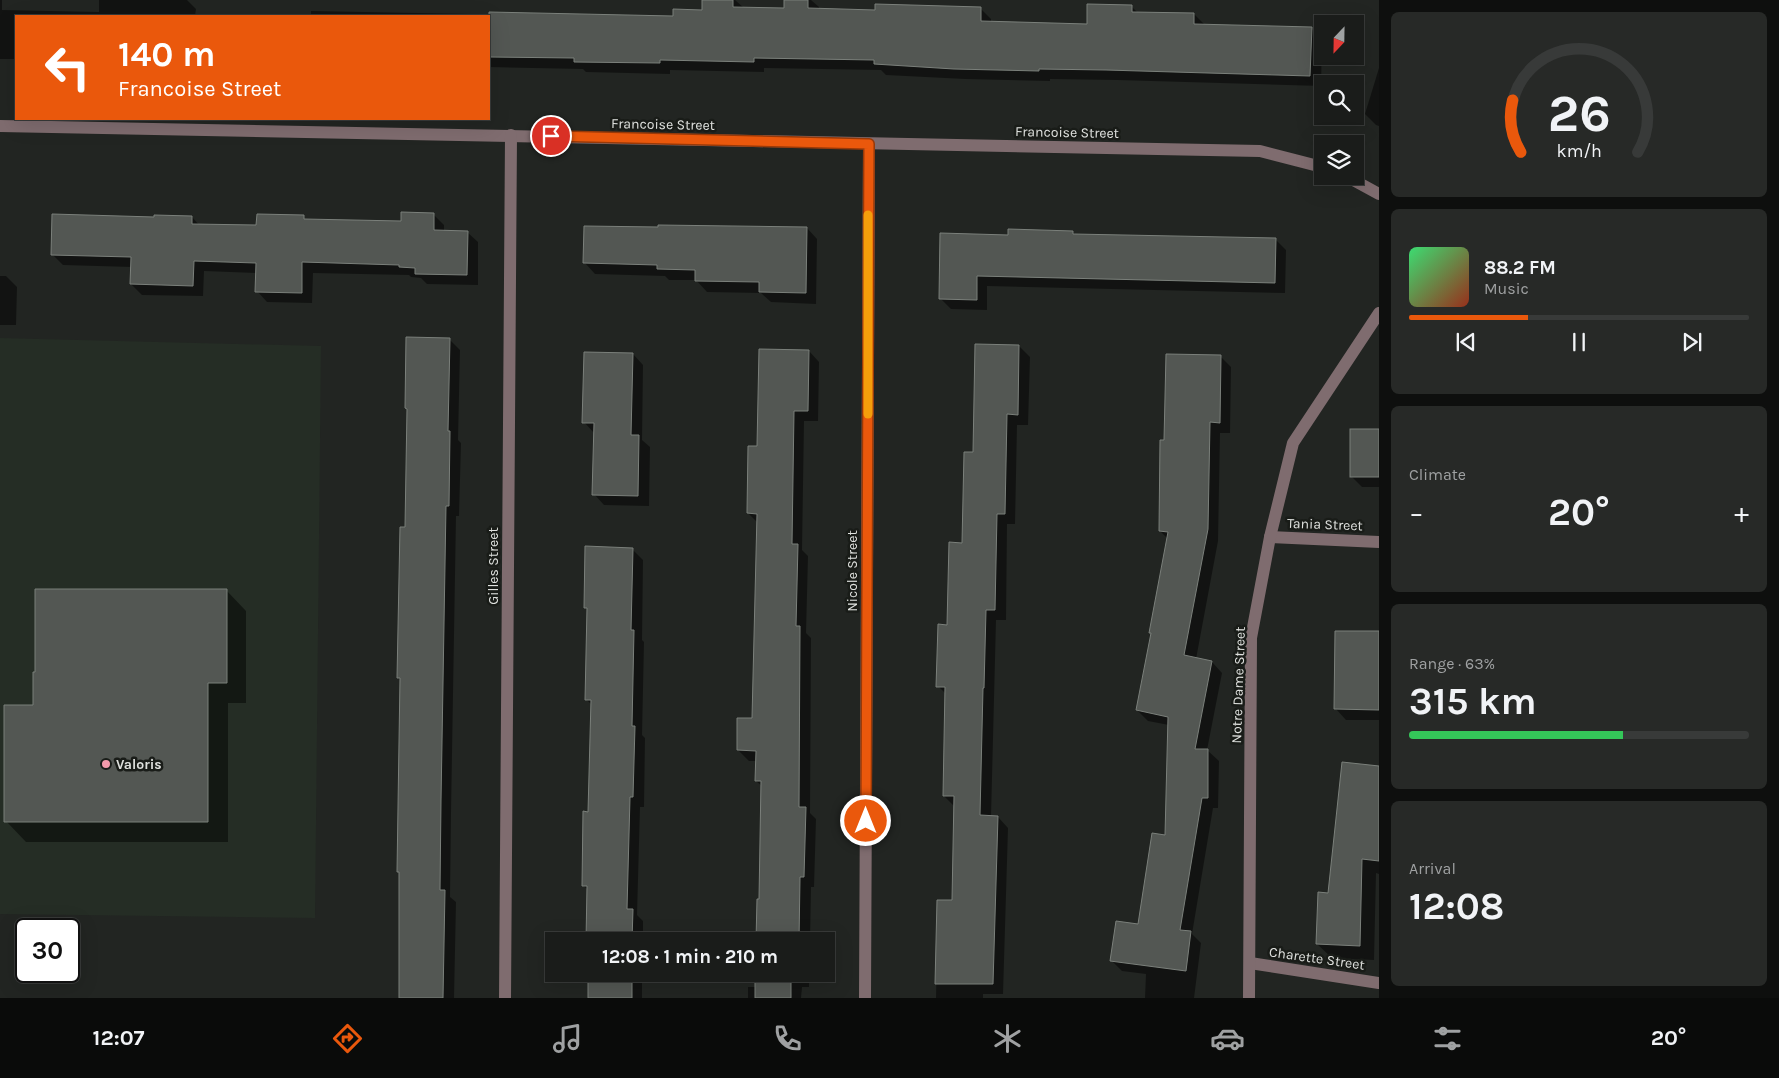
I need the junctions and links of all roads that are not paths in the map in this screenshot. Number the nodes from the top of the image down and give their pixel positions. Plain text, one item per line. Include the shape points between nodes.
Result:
1 (0, 126) edge
2 (511, 135) junction
3 (869, 144) junction
4 (1314, 165) edge
5 (1362, 185) edge
6 (1379, 194) edge
7 (1379, 313) edge
8 (1270, 537) junction
9 (1379, 542) edge
10 (1250, 964) junction
11 (1379, 983) edge
12 (505, 998) edge
13 (865, 998) edge
14 (1249, 998) edge

1 - 2 street, Francoise Street
2 - 3 street, Francoise Street
2 - 12 street, Gilles Street
3 - 4 street, Francoise Street via 1260,151
3 - 13 street, Nicole Street
5 - 6 street
7 - 8 street, Notre Dame Street via 1293,443
8 - 9 street, Tania Street
8 - 10 street, Notre Dame Street via 1251,638
10 - 11 street, Charette Street
10 - 14 street, Notre Dame Street

